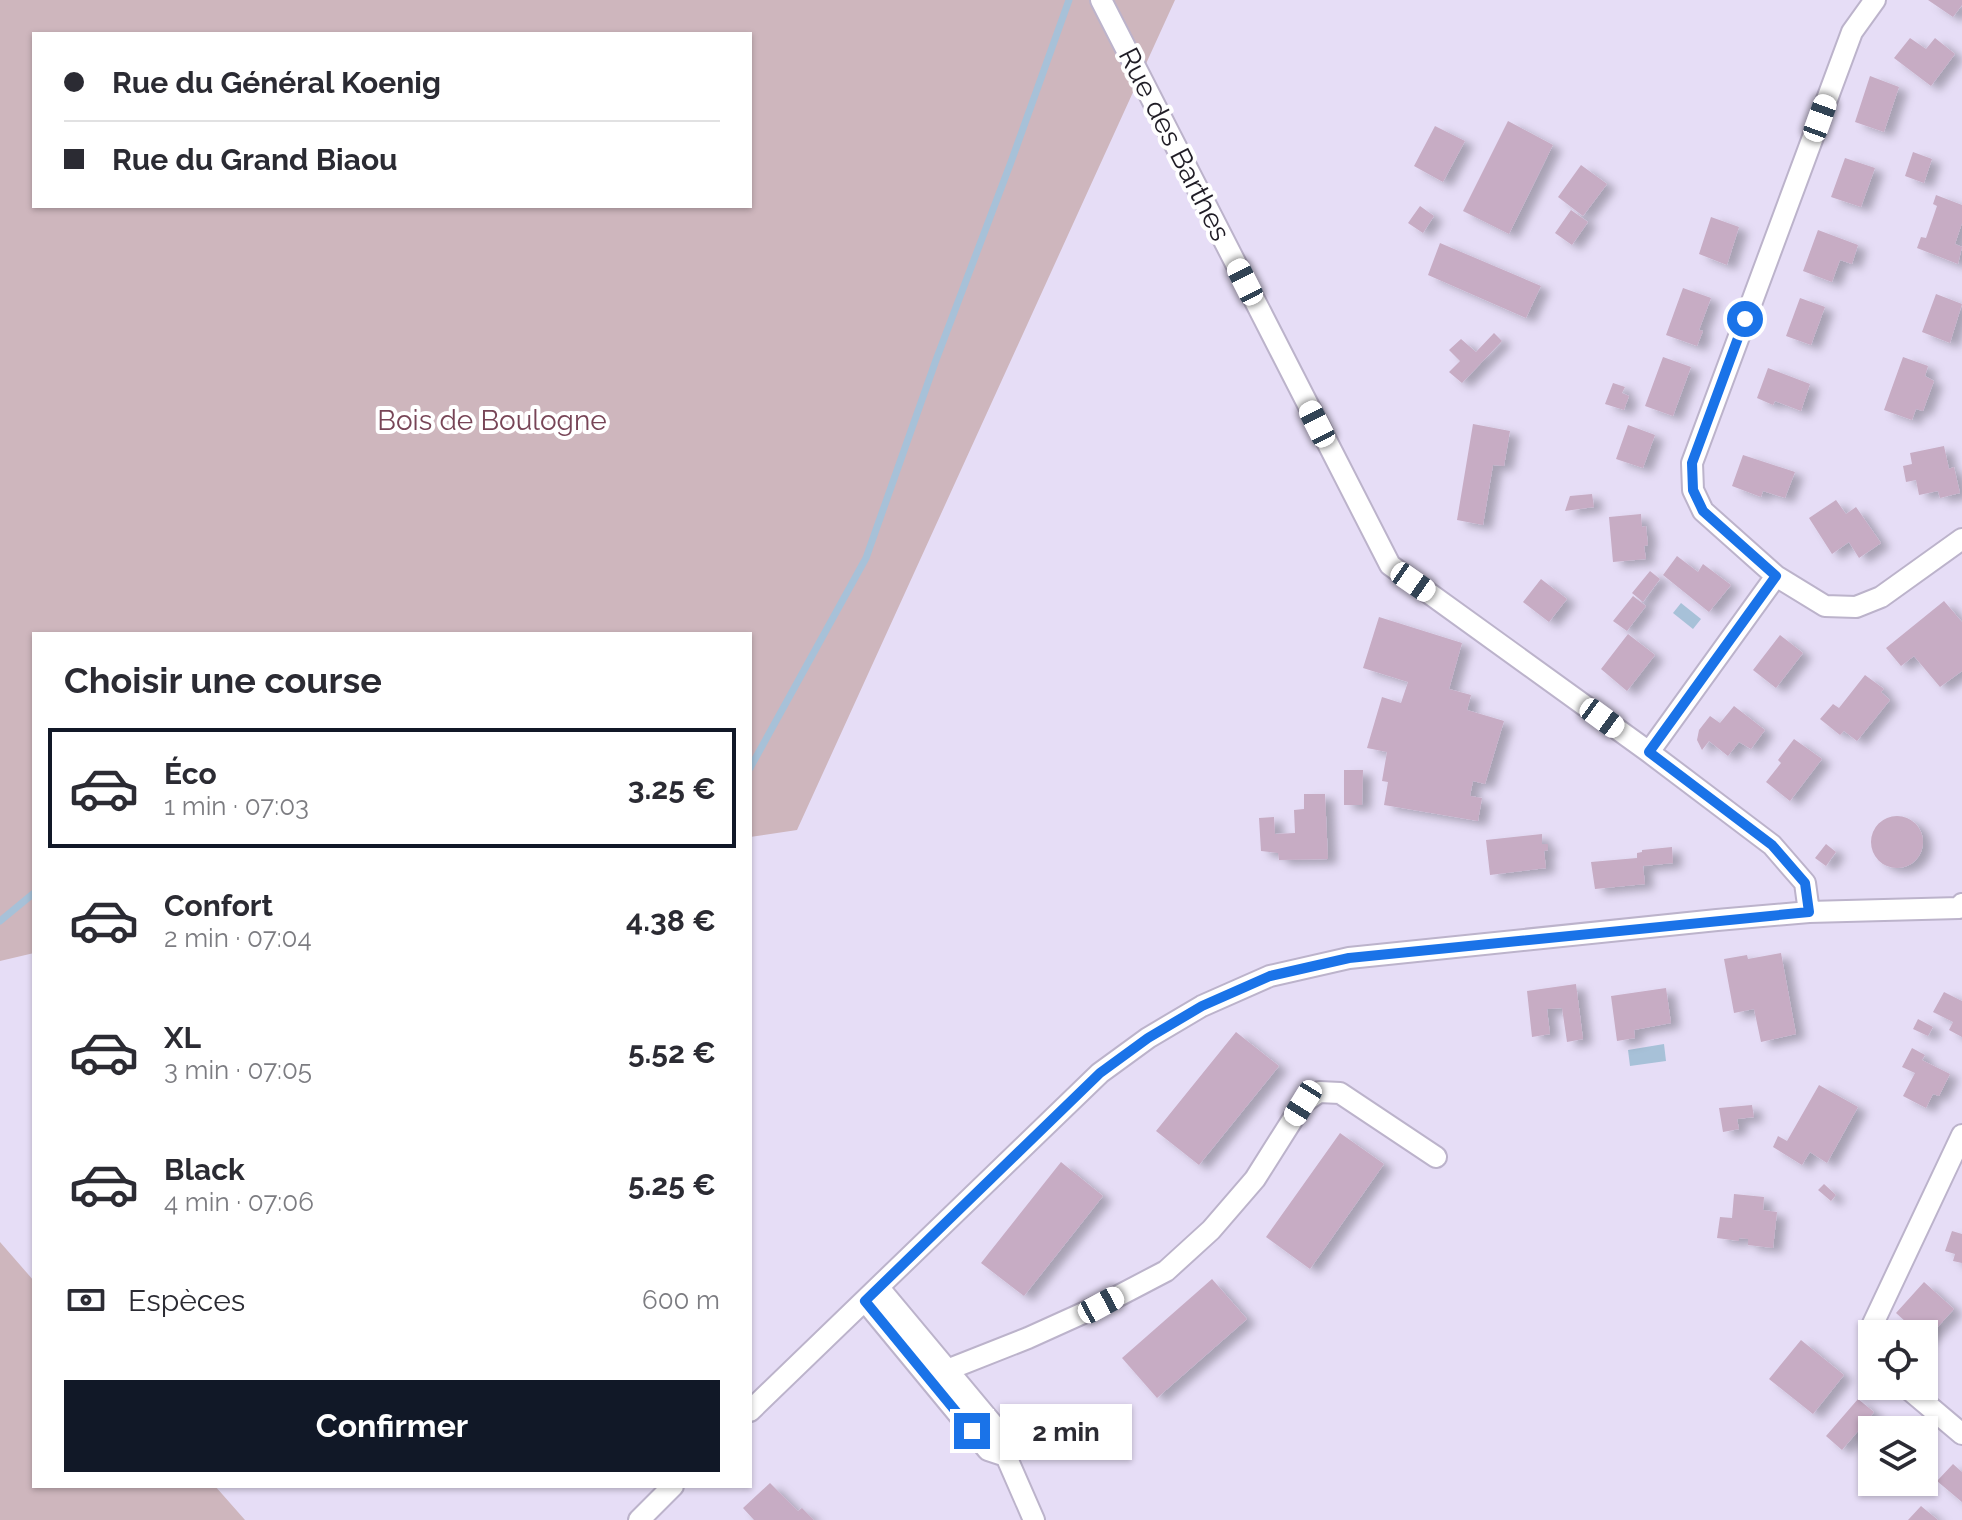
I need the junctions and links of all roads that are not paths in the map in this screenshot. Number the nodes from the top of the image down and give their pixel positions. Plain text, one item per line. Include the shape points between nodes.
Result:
1 (1101, 0) edge
2 (1875, 0) edge
3 (1962, 539) edge
4 (1776, 576) junction
5 (1649, 752) junction
6 (1961, 907) edge
7 (1809, 912) junction
8 (1962, 1135) edge
9 (1436, 1157) dead end
10 (1954, 1171) edge
11 (872, 1294) junction
12 (1875, 1320) edge
13 (947, 1370) junction
14 (1922, 1400) edge
15 (752, 1409) edge
16 (1962, 1434) edge
17 (1006, 1456) junction
18 (671, 1488) edge
19 (639, 1520) edge
20 (1034, 1520) edge

1 - 5 street, Rue des Barthes via 1390,565
2 - 4 street via 1852,32 1692,463 1693,490 1703,511
3 - 4 street via 1881,597 1856,607 1825,606
4 - 5 street
5 - 7 street, Rue des Barthes via 1772,845 1805,883
6 - 7 street
7 - 11 street via 1349,958 1270,976 1202,1006 1100,1073
8 - 10 street
9 - 13 street via 1340,1093 1319,1092 1303,1103 1255,1179 1166,1271 1028,1338
10 - 12 street
11 - 13 street
11 - 15 street
11 - 17 street via 988,1450
13 - 17 street via 1005,1439
14 - 16 street
17 - 20 street
18 - 19 street

